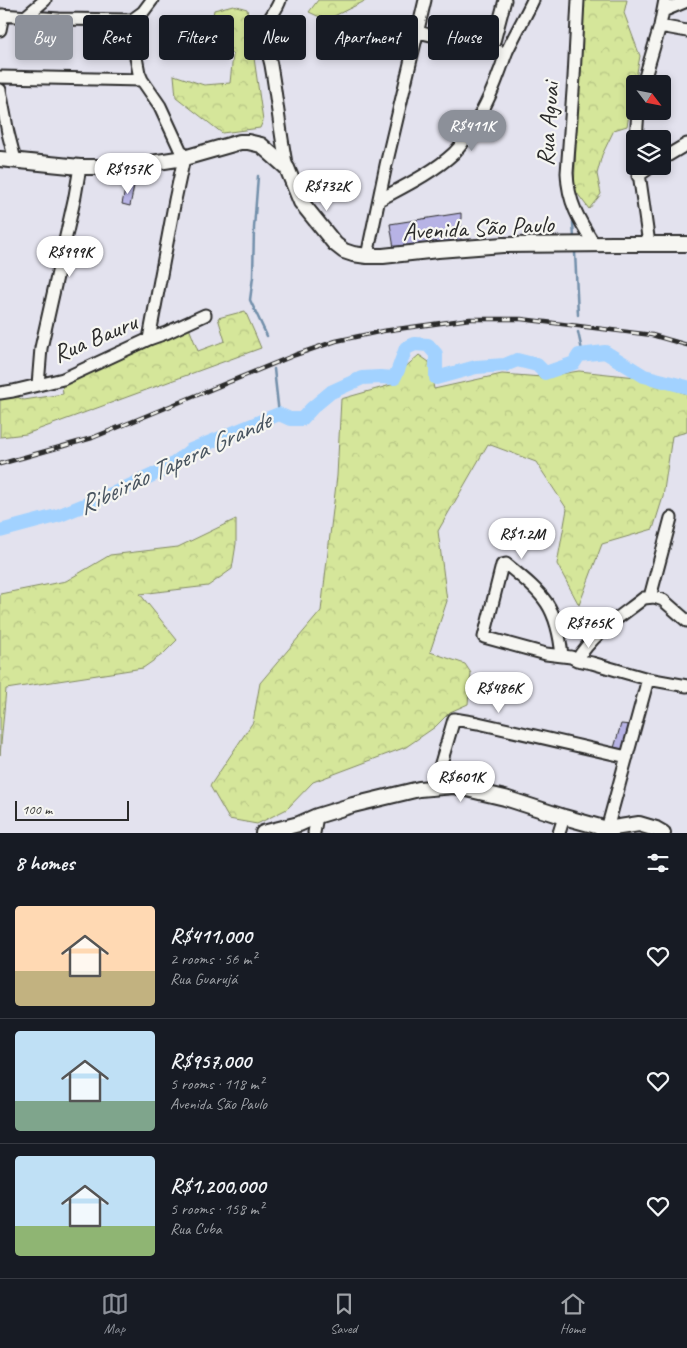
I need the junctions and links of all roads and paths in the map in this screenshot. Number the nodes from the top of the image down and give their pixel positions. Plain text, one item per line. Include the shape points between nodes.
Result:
1 (45, 0) edge
2 (152, 0) edge
3 (280, 0) edge
4 (425, 0) edge
5 (505, 0) edge
6 (533, 0) edge
7 (578, 0) edge
8 (687, 1) edge
9 (664, 6) edge
10 (1, 15) edge
11 (27, 15) edge
12 (139, 15) edge
13 (15, 16) edge
14 (499, 22) edge
15 (660, 26) junction
16 (0, 30) edge
17 (687, 31) edge
18 (418, 32) joint
19 (428, 34) edge
20 (499, 50) edge
21 (506, 53) junction
22 (137, 60) edge
23 (412, 60) edge
24 (646, 75) edge
25 (0, 77) edge
26 (142, 80) junction
27 (0, 90) edge
28 (687, 144) edge
29 (671, 154) edge
30 (184, 158) junction
31 (0, 159) edge
32 (15, 160) junction
33 (80, 167) junction
34 (287, 168) junction
35 (639, 175) edge
36 (379, 200) junction
37 (594, 244) junction
38 (649, 244) junction
39 (687, 244) edge
40 (367, 256) junction
41 (205, 315) dead end
42 (149, 339) junction
43 (38, 385) junction
44 (0, 393) edge
45 (671, 518) dead end
46 (650, 597) junction
47 (687, 621) edge
48 (562, 656) junction
49 (577, 660) junction
50 (648, 679) junction
51 (687, 686) edge
52 (626, 757) junction
53 (434, 788) junction
54 (317, 816) junction
55 (564, 817) junction
56 (607, 829) junction
57 (263, 833) edge
58 (314, 833) edge
59 (559, 833) edge
60 (663, 833) edge

1 - 11 street
2 - 12 street
3 - 34 street via 264,32
4 - 18 street
5 - 14 street
6 - 21 street
7 - 37 street, Rua Aguai via 567,183 572,205
8 - 9 street
9 - 15 street
10 - 13 street
10 - 16 street
15 - 17 street
15 - 24 street
18 - 19 street
20 - 21 street
21 - 36 street via 491,91 459,147 438,165
22 - 26 street
23 - 36 street
25 - 26 street
26 - 30 street via 160,106
27 - 32 street
28 - 29 street
30 - 33 main road, Avenida São Paulo via 125,166
30 - 34 main road, Avenida São Paulo via 229,144 248,142 261,145
30 - 42 street
31 - 32 main road, Avenida São Paulo
32 - 33 main road, Avenida São Paulo
33 - 43 street via 41,348
34 - 40 main road, Avenida São Paulo via 301,202 335,244 344,251
35 - 38 street
36 - 40 street
37 - 38 main road, Avenida São Paulo
37 - 40 main road, Avenida São Paulo via 479,246
38 - 39 main road, Avenida São Paulo
41 - 42 street, Rua Bauru
42 - 43 street, Rua Bauru via 63,379
43 - 44 street, Rua Bauru
45 - 46 street
46 - 47 street via 663,600
46 - 49 street via 644,598 600,632
48 - 48 street via 558,627 551,608 540,592 506,564 502,565 484,637
48 - 49 street
49 - 50 street
50 - 51 street
50 - 52 street
52 - 53 street via 454,719
52 - 56 street
53 - 54 main road
53 - 55 main road via 454,786
54 - 57 main road
54 - 58 street
55 - 56 main road
55 - 59 street
56 - 60 main road via 639,824

